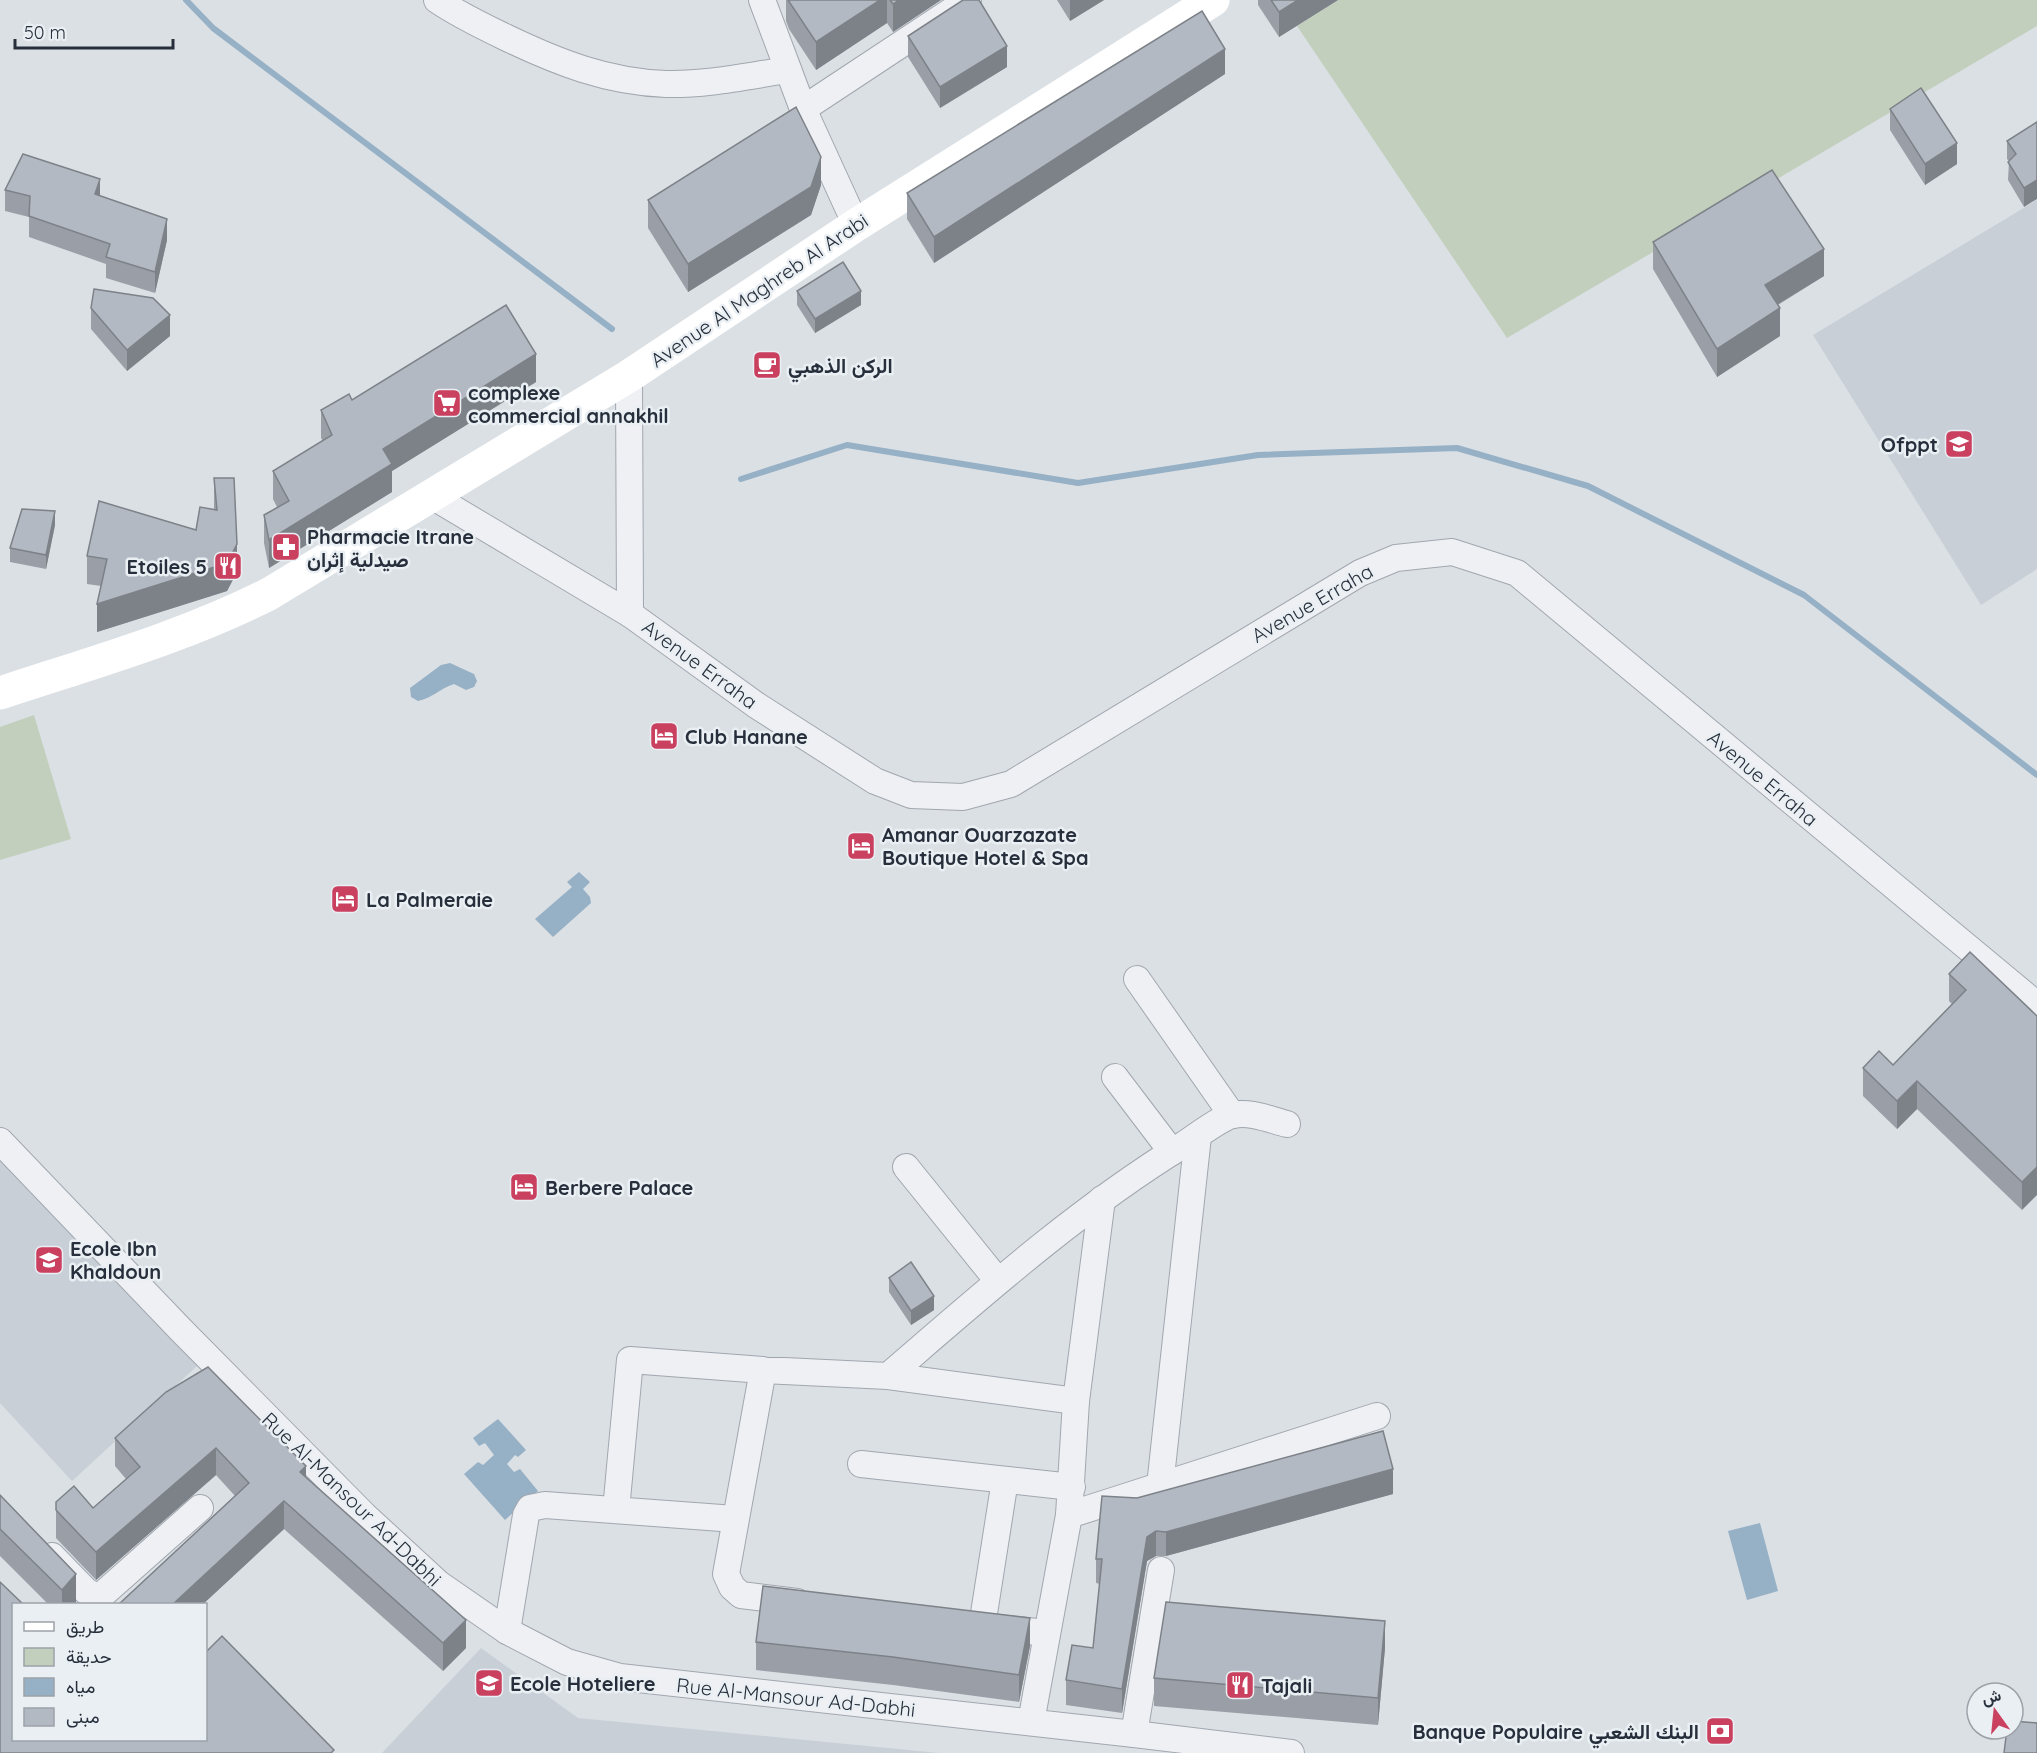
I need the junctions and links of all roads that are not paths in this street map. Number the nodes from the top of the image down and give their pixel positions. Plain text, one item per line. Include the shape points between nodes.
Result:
1 (437, 0) edge
2 (762, 0) edge
3 (1202, 3) edge
4 (953, 4) edge
5 (788, 70) junction
6 (803, 109) junction
7 (856, 225) junction
8 (629, 375) junction
9 (432, 496) junction
10 (630, 614) junction
11 (0, 693) edge
12 (1137, 979) dead end
13 (2037, 1005) edge
14 (1115, 1077) dead end
15 (1232, 1115) junction
16 (1287, 1124) dead end
17 (1198, 1136) junction
18 (0, 1141) edge
19 (1172, 1152) junction
20 (906, 1167) dead end
21 (1102, 1199) junction
22 (998, 1281) junction
23 (763, 1370) junction
24 (888, 1376) junction
25 (1076, 1401) junction
26 (1377, 1416) dead end
27 (861, 1464) dead end
28 (1005, 1480) junction
29 (1160, 1486) junction
30 (1072, 1487) junction
31 (200, 1508) dead end
32 (616, 1510) junction
33 (1069, 1515) junction
34 (735, 1519) junction
35 (36, 1539) edge
36 (1161, 1570) dead end
37 (822, 1605) edge
38 (507, 1630) junction
39 (1047, 1634) junction
40 (1031, 1722) junction
41 (1143, 1741) edge
42 (1291, 1753) edge

1 - 5 street via 457,14 550,59 616,78 665,84 716,82
2 - 5 street
3 - 7 main road, Avenue Al Maghreb Al Arabi
4 - 6 street
5 - 6 street
6 - 7 street
7 - 8 main road, Avenue Al Maghreb Al Arabi
8 - 9 main road, Avenue Al Maghreb Al Arabi
8 - 10 street, Avenue Erraha
9 - 10 street, Avenue Erraha
9 - 11 main road, Avenue Al Maghreb Al Arabi via 251,603 208,622
10 - 13 street, Avenue Erraha via 756,705 874,781 911,795 963,797 1011,784 1360,573 1396,558 1452,552 1517,573
12 - 15 street
14 - 19 street
15 - 16 street via 1248,1114
15 - 17 street
17 - 19 street
17 - 29 street
18 - 38 street, Rue Al-Mansour Ad-Dabhi via 364,1515 439,1584
19 - 21 street
20 - 22 street
21 - 22 street
21 - 25 street
22 - 24 street
23 - 24 street
23 - 32 street via 630,1360
23 - 34 street
24 - 25 street
25 - 30 street
26 - 29 street
27 - 28 street
28 - 30 street
28 - 39 street via 971,1624
29 - 33 street
30 - 33 street
31 - 35 street via 96,1597
32 - 34 street
32 - 38 street via 545,1505 530,1508
33 - 39 street
34 - 37 street via 726,1574 732,1587 741,1595
36 - 41 street
38 - 40 street, Rue Al-Mansour Ad-Dabhi via 567,1662 620,1677
39 - 40 street
40 - 41 street, Rue Al-Mansour Ad-Dabhi
41 - 42 street, Rue Al-Mansour Ad-Dabhi

